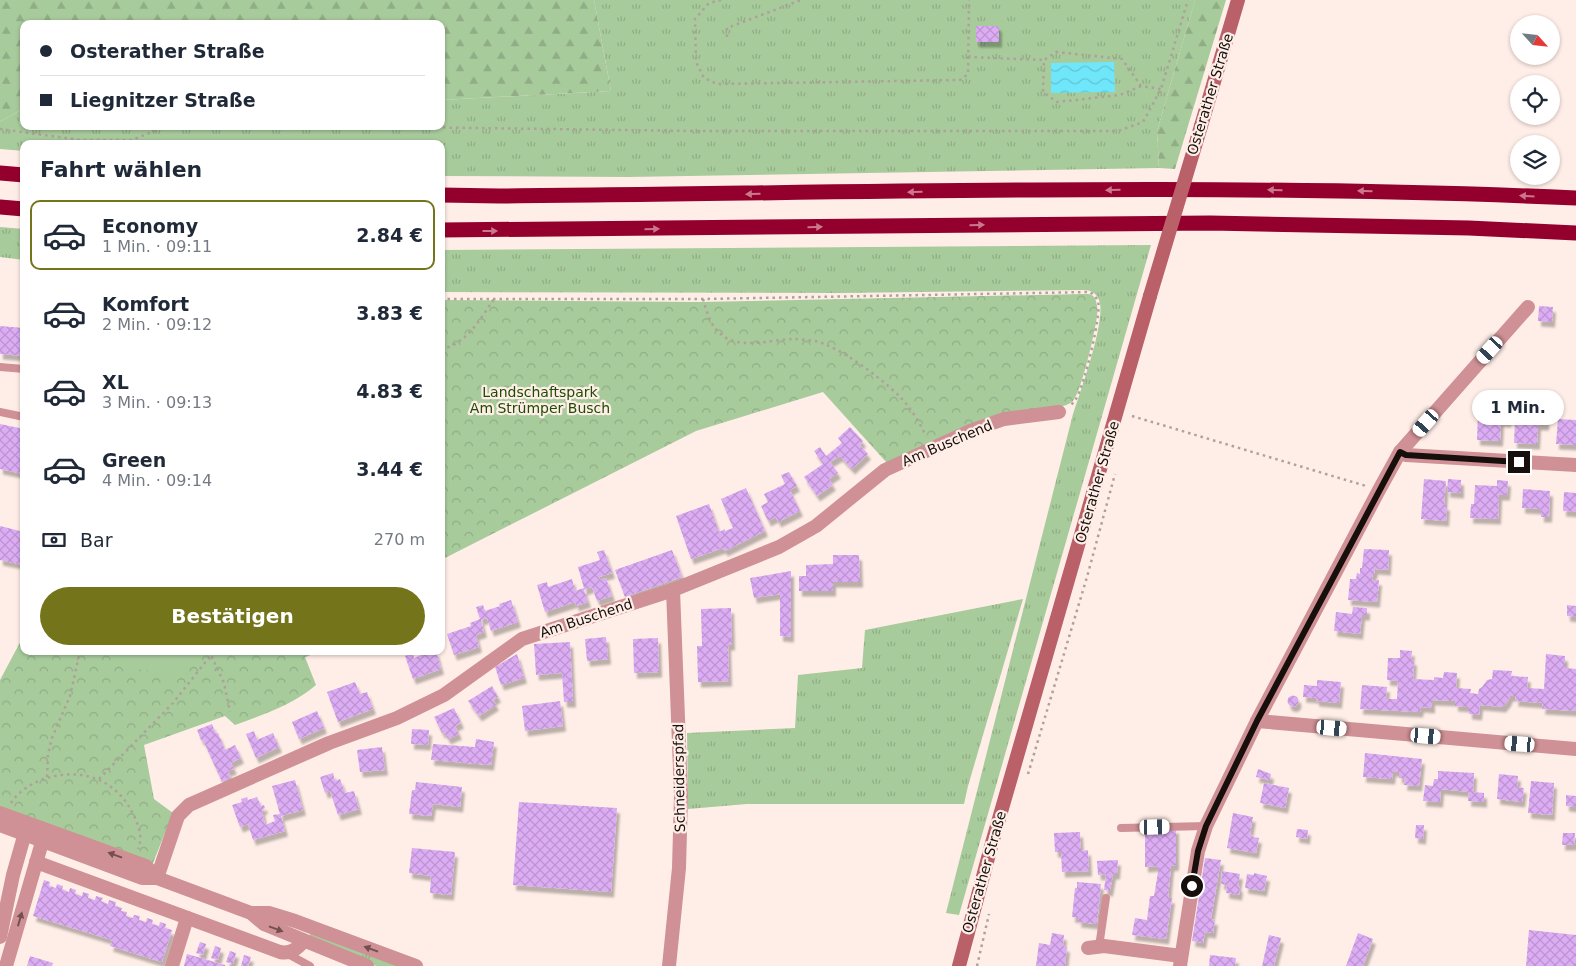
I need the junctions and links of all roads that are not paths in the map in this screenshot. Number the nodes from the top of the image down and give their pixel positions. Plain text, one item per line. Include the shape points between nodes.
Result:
1 (1238, 0) edge
2 (0, 173) edge
3 (20, 175) edge
4 (445, 195) edge
5 (1576, 198) edge
6 (0, 207) edge
7 (20, 209) edge
8 (445, 230) edge
9 (1576, 233) edge
10 (1528, 307) dead end
11 (0, 367) edge
12 (20, 369) edge
13 (0, 412) edge
14 (1059, 412) road end
15 (20, 416) edge
16 (1400, 452) junction
17 (1576, 465) edge
18 (673, 590) junction
19 (1257, 721) junction
20 (1576, 749) edge
21 (2, 817) edge
22 (1206, 826) junction
23 (26, 828) junction
24 (1121, 828) dead end
25 (45, 835) junction
26 (36, 862) junction
27 (157, 878) junction
28 (1106, 898) dead end
29 (251, 913) junction
30 (187, 918) junction
31 (0, 937) edge
32 (304, 940) junction
33 (1093, 948) joint
34 (286, 953) junction
35 (1181, 961) edge
36 (6, 966) edge
37 (172, 966) edge
38 (310, 966) edge
39 (367, 966) edge
40 (416, 966) edge
41 (670, 966) edge
42 (959, 966) edge

1 - 42 main road, Osterather Straße, bridge
2 - 3 highway
5 -> 4 highway via 1213,189
6 - 7 highway
8 -> 9 highway via 1210,223
10 - 16 street
11 - 12 lane
13 - 15 lane
14 - 18 street, Am Buschend via 1004,419 932,448 885,470 816,526 779,546
16 - 17 street via 1406,455
16 - 19 street
18 - 27 street, Am Buschend via 522,639 444,695 190,805 178,816
18 - 41 street, Schneiderspfad via 681,795 679,868
19 - 20 street
19 - 22 street
21 - 23 street
22 - 24 lane
22 - 35 street via 1198,851
23 - 25 street
23 - 31 street
25 - 26 street
25 - 27 street via 146,866
26 - 30 street
36 -> 26 street
27 - 29 street
28 - 33 lane
29 -> 32 street via 264,924
40 -> 29 street via 286,918 269,913
30 - 34 street
30 - 37 street
32 - 34 street via 299,947
32 - 39 street
33 - 35 street
34 - 38 lane

